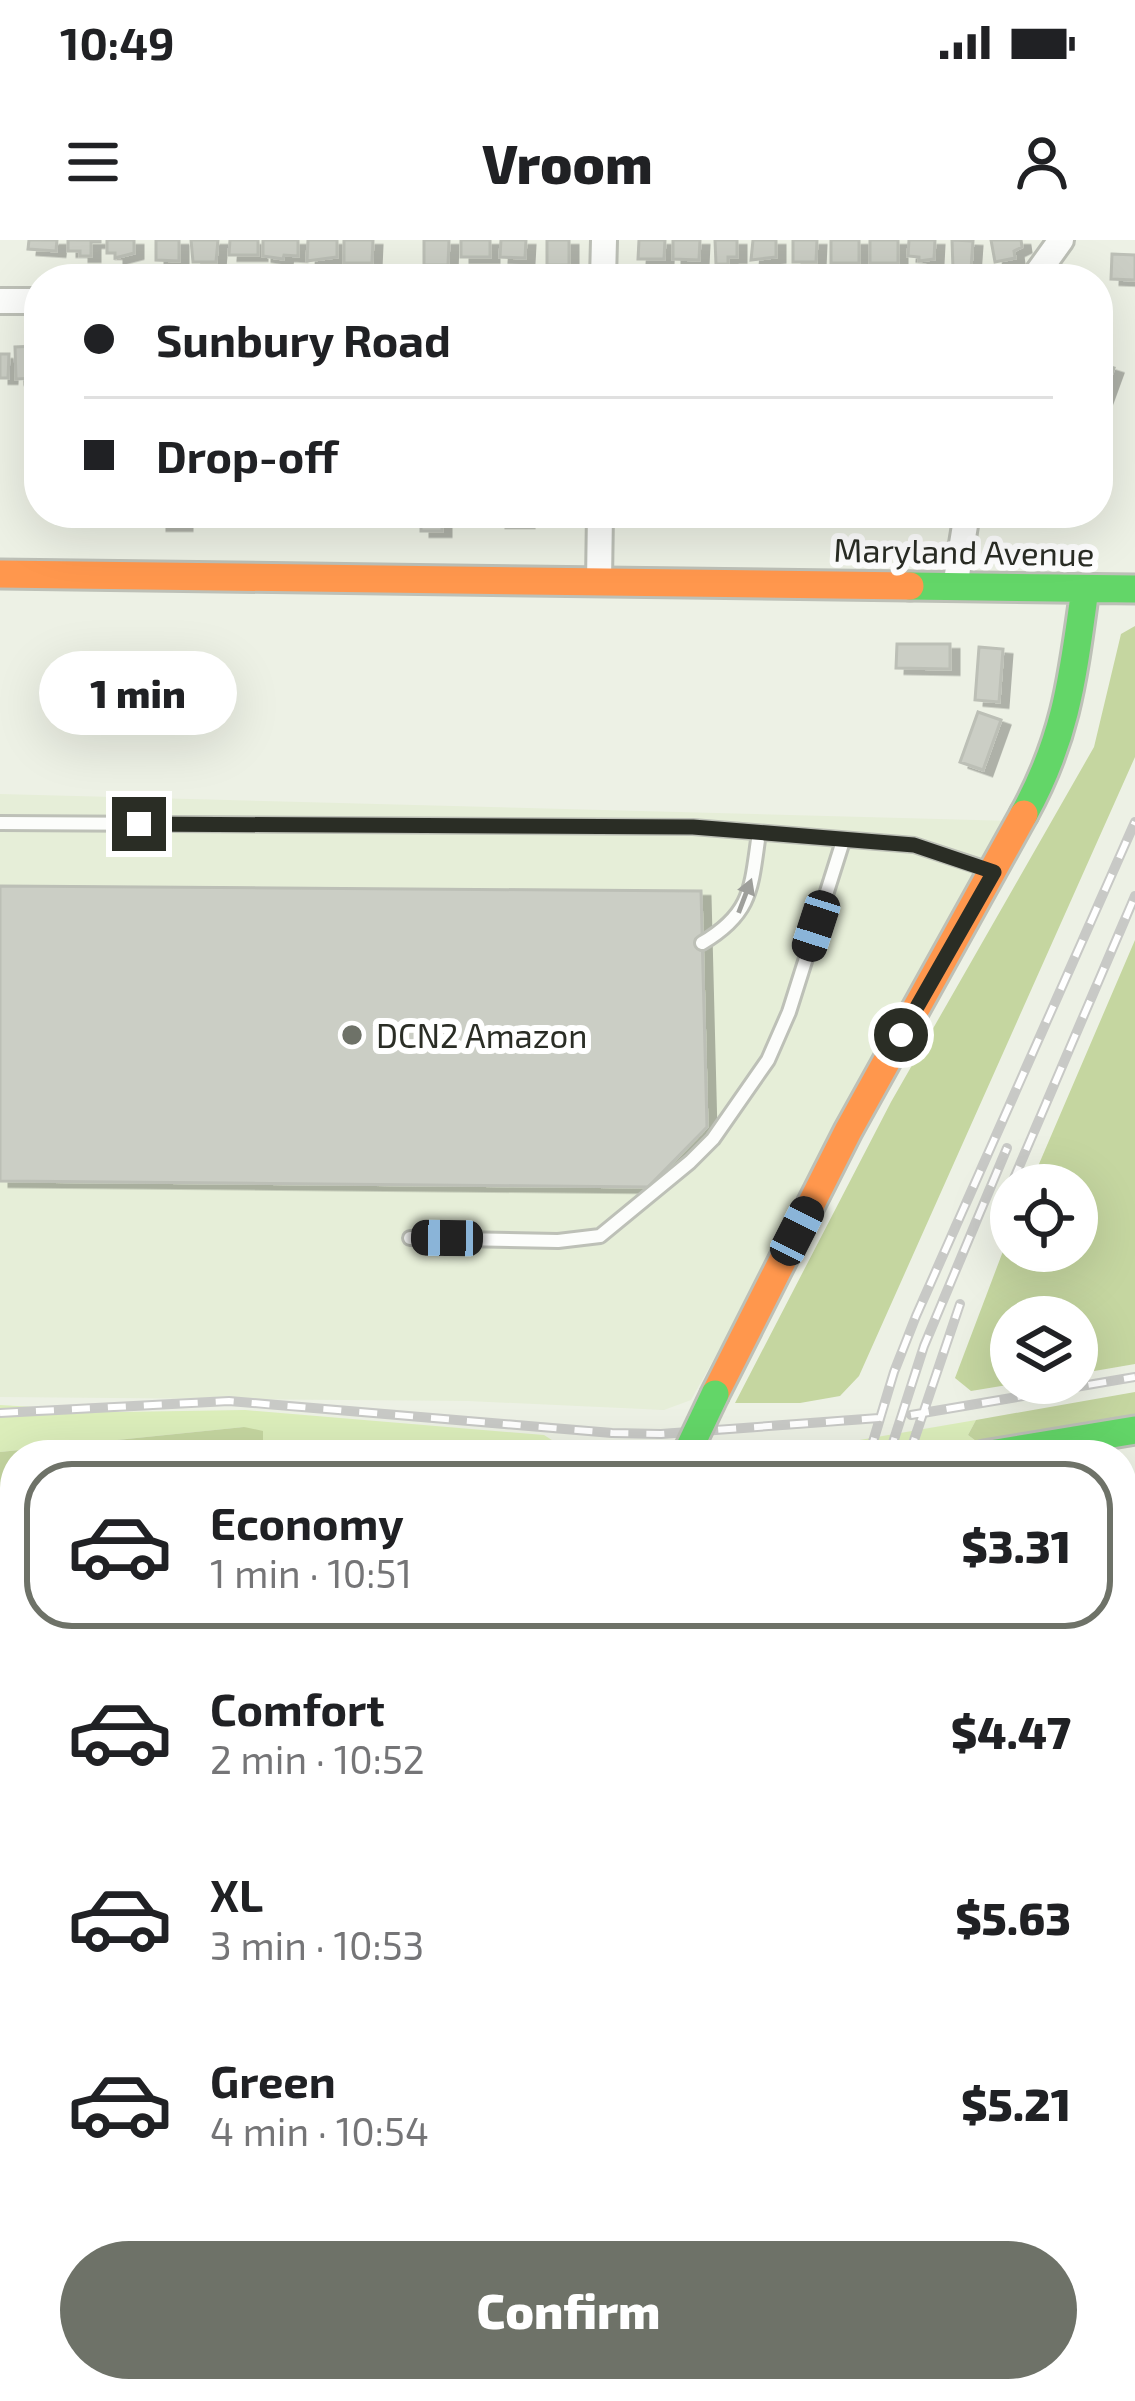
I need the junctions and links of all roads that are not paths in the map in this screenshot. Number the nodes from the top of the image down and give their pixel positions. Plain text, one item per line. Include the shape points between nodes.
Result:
1 (600, 528) edge
2 (965, 528) edge
3 (0, 574) edge
4 (599, 581) junction
5 (955, 586) junction
6 (1084, 589) junction
7 (1135, 589) edge
8 (0, 823) edge
9 (759, 832) junction
10 (843, 841) junction
11 (994, 872) junction
12 (702, 943) dead end
13 (410, 1238) dead end
14 (1135, 1430) edge
15 (693, 1440) edge
16 (1075, 1440) edge

1 - 4 street
2 - 5 street
3 - 4 main road, Maryland Avenue
4 - 5 main road, Maryland Avenue
5 - 6 main road, Maryland Avenue
6 - 7 main road, Maryland Avenue
6 - 11 main road via 1054,755
8 - 9 lane
9 - 10 lane
12 -> 9 lane via 743,908
10 - 11 lane via 914,845
10 - 13 lane via 768,1060 690,1162 600,1236
11 - 15 main road, bridge via 848,1131
14 - 16 main road

